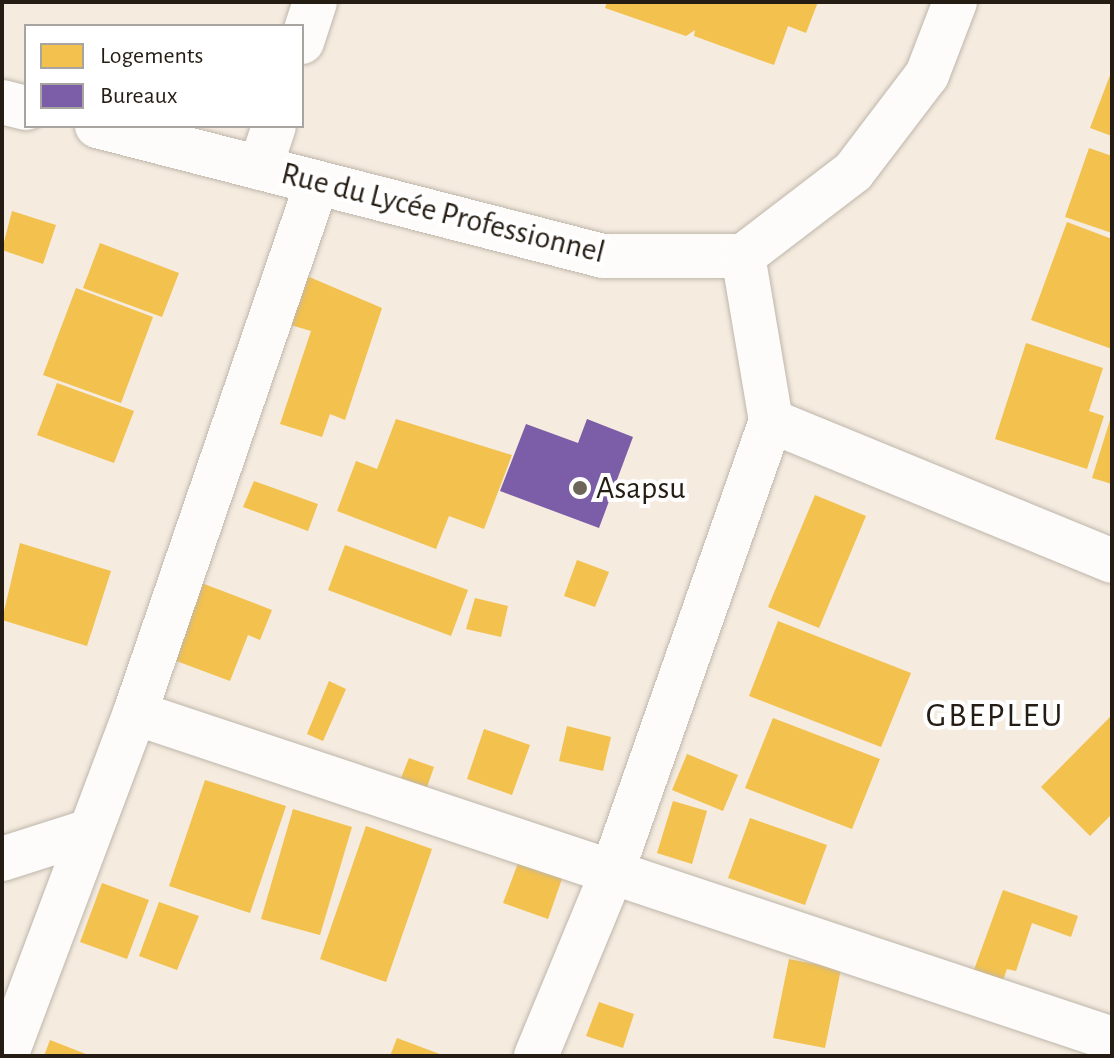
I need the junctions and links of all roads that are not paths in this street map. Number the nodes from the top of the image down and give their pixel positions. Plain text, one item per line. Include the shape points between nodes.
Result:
1 (315, 2) edge
2 (955, 2) edge
3 (304, 36) edge
4 (2, 102) edge
5 (24, 108) edge
6 (105, 128) edge
7 (273, 128) edge
8 (260, 168) junction
9 (317, 183) junction
10 (743, 256) junction
11 (771, 421) junction
12 (1112, 561) edge
13 (135, 713) junction
14 (90, 831) junction
15 (2, 859) edge
16 (611, 875) junction
17 (1112, 1039) edge
18 (6, 1056) edge
19 (536, 1056) edge

1 - 3 street
2 - 10 street via 927,75 853,172
4 - 5 street
6 - 8 street, Rue du Lycée Professionnel
7 - 8 street
8 - 9 street, Rue du Lycée Professionnel
9 - 10 street, Rue du Lycée Professionnel via 603,256
9 - 13 street
10 - 11 street
11 - 12 street
11 - 16 street
13 - 14 street
13 - 16 street
14 - 15 street
14 - 18 street
16 - 17 street
16 - 19 street

